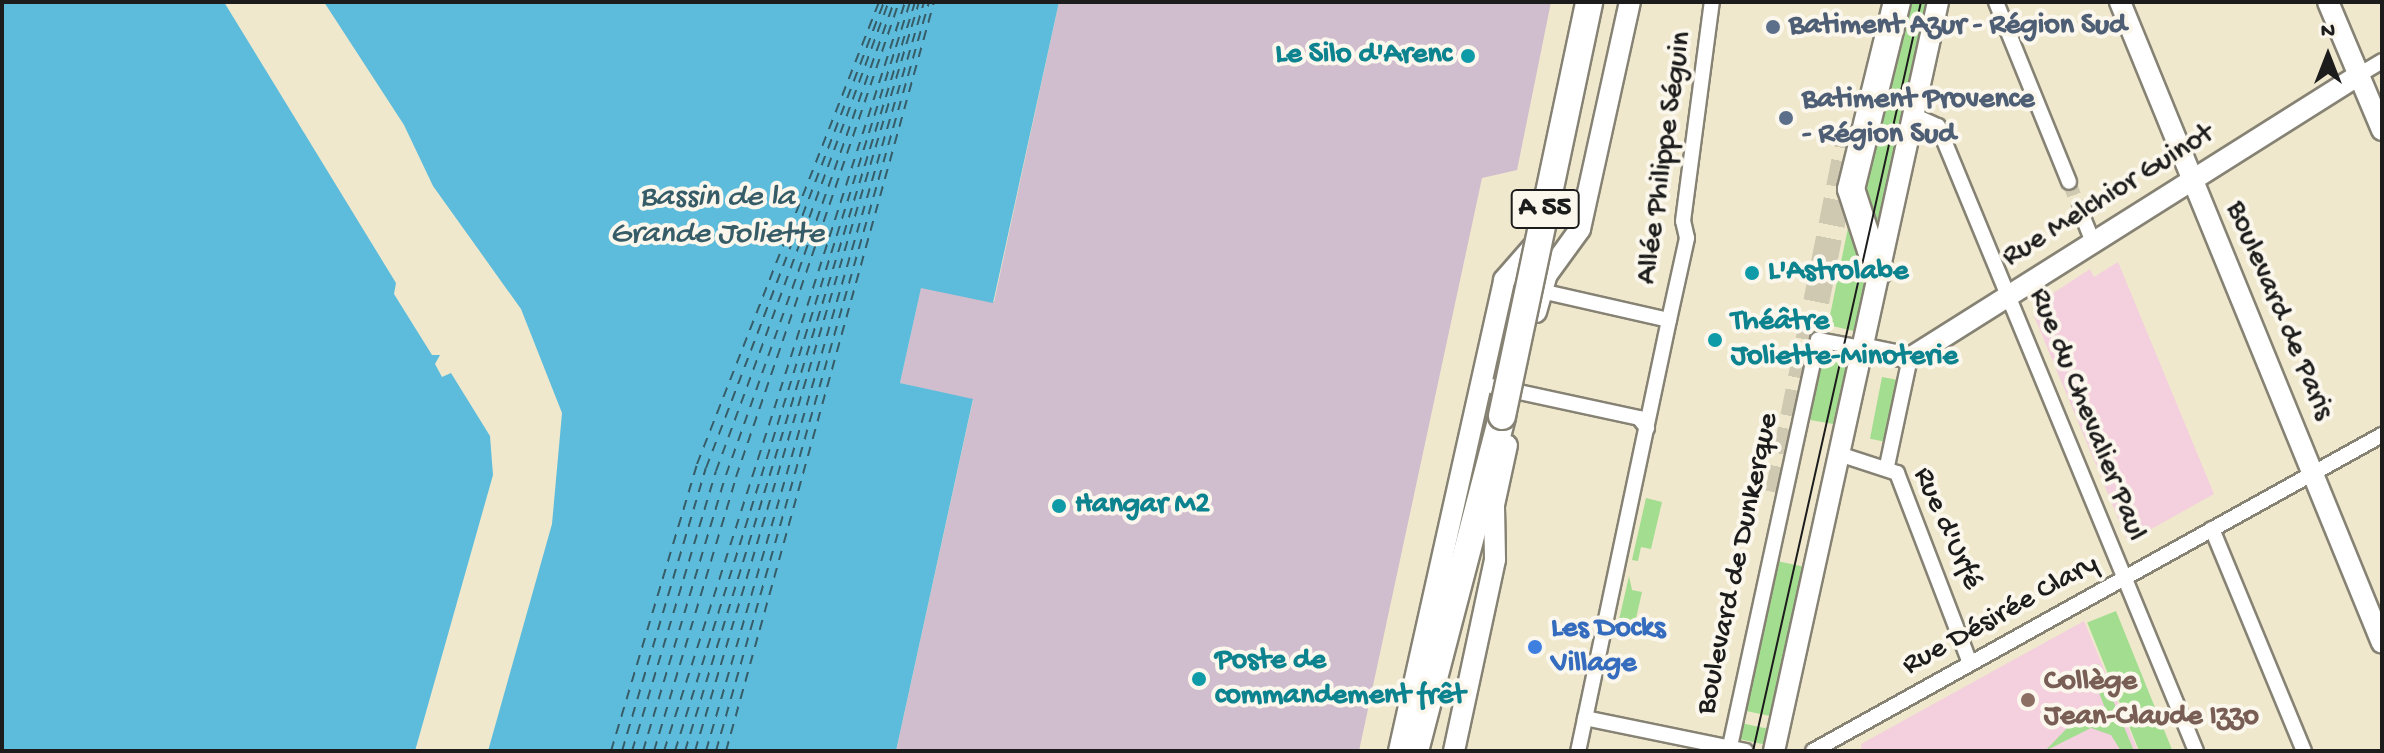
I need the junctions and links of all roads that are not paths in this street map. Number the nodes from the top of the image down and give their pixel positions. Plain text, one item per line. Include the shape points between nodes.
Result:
1 (1589, 2) edge
2 (1597, 2) edge
3 (1630, 2) edge
4 (1712, 2) edge
5 (1879, 2) edge
6 (1897, 2) edge
7 (1938, 2) edge
8 (1996, 2) edge
9 (2120, 2) edge
10 (2328, 2) edge
11 (2382, 61) edge
12 (2359, 75) junction
13 (1855, 109) tunnel mouth
14 (1913, 115) junction
15 (2382, 130) edge
16 (2191, 180) junction
17 (2069, 182) tunnel mouth
18 (2080, 210) tunnel mouth
19 (2093, 242) junction
20 (1878, 272) junction
21 (1541, 291) junction
22 (2009, 295) junction
23 (1669, 320) junction
24 (1862, 348) junction
25 (1910, 358) junction
26 (1482, 384) junction
27 (1518, 392) junction
28 (1647, 428) junction
29 (2382, 435) edge
30 (1839, 454) junction
31 (1887, 466) junction
32 (2313, 473) junction
33 (2212, 529) junction
34 (2125, 577) junction
35 (1452, 629) junction
36 (2382, 642) edge
37 (1970, 663) junction
38 (1585, 718) junction
39 (1729, 749) edge
40 (1399, 751) edge
41 (1415, 751) edge
42 (1433, 751) edge
43 (1454, 751) edge
44 (1578, 751) edge
45 (1746, 751) edge
46 (1774, 751) edge
47 (1813, 751) edge
48 (2196, 751) edge
49 (2304, 751) edge

1 - 35 highway, A 55, bridge
2 - 26 street via 1550,223 1504,280
3 - 21 street via 1580,229
4 - 23 street, Allée Philippe Séguin via 1683,221 1687,238
5 - 13 highway
6 - 20 highway via 1851,189
7 - 14 street
8 - 17 street
9 - 16 street, Boulevard de Paris
10 - 12 street
11 - 12 street, Rue Melchior Guinot
12 - 15 street
12 - 16 street, Rue Melchior Guinot
14 - 20 street
14 - 22 street, Rue du Chevalier Paul via 1938,126
16 - 19 street, Rue Melchior Guinot
16 - 32 street, Boulevard de Paris
18 - 19 street
19 - 22 street, Rue Melchior Guinot
20 - 24 street
21 - 23 street
21 - 27 street
22 - 25 street, Rue Melchior Guinot
22 - 34 street, Rue du Chevalier Paul
23 - 28 street, Allée Philippe Séguin
24 - 25 street
24 - 30 street
24 - 39 street, Boulevard de Dunkerque via 1818,340
25 - 31 street
26 - 27 street
26 - 40 street
27 - 28 street via 1639,418
27 - 43 street via 1494,505 1495,559
28 - 38 street, Allée Philippe Séguin
29 - 32 street, Rue Désirée Clary
30 - 31 street, Rue d'Urfé
30 - 46 street
31 - 37 street, Rue d'Urfé via 1903,487
32 - 33 street, Rue Désirée Clary
32 - 36 street, Boulevard de Paris
33 - 34 street, Rue Désirée Clary
33 - 49 street
34 - 37 street, Rue Désirée Clary
34 - 48 street, Rue du Chevalier Paul
35 - 41 highway
35 - 42 highway
37 - 47 street, Rue Désirée Clary
38 - 39 street
38 - 44 street, Allée Philippe Séguin
39 - 45 street

